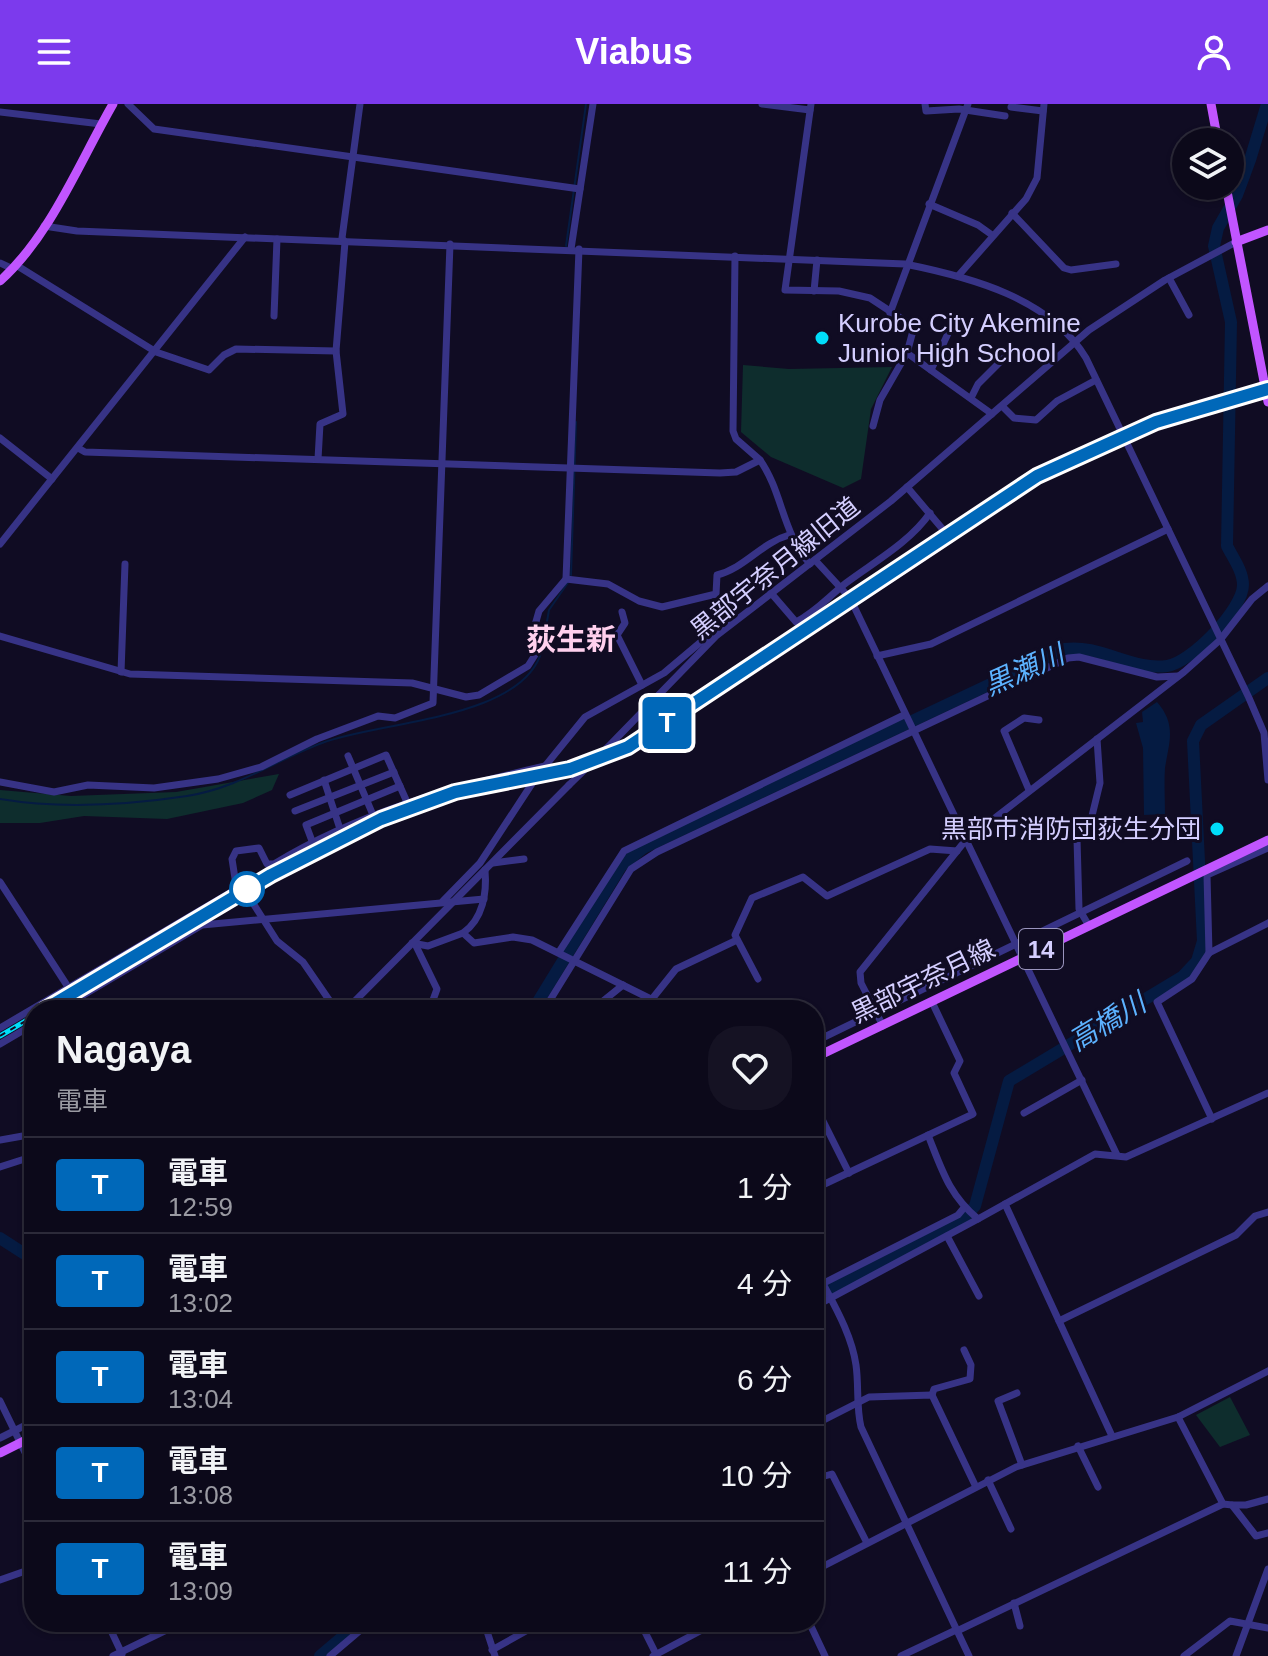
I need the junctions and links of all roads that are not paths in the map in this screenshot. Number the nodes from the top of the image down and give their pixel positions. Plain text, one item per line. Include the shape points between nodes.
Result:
1 (113, 104) edge
2 (128, 104) edge
3 (360, 104) edge
4 (593, 104) edge
5 (762, 104) edge
6 (925, 104) edge
7 (1211, 104) edge
8 (810, 107) edge
9 (1011, 107) dead end
10 (1044, 107) edge
11 (967, 108) edge
12 (0, 112) edge
13 (1005, 116) dead end
14 (101, 124) junction
15 (1215, 128) edge
16 (353, 157) junction
17 (580, 189) junction
18 (1228, 200) edge
19 (929, 204) junction
20 (1012, 213) junction
21 (44, 226) junction
22 (1268, 230) edge
23 (992, 235) junction
24 (245, 237) junction
25 (277, 239) junction
26 (345, 242) junction
27 (1236, 242) junction
28 (450, 244) junction
29 (575, 249) junction
30 (735, 256) junction
31 (789, 258) junction
32 (817, 260) junction
33 (0, 263) edge
34 (905, 264) junction
35 (1116, 264) dead end
36 (15, 267) junction
37 (958, 276) junction
38 (1169, 278) junction
39 (0, 281) edge
40 (814, 291) junction
41 (890, 313) junction
42 (1189, 315) dead end
43 (274, 316) dead end
44 (952, 325) dead end
45 (1076, 341) junction
46 (1012, 350) dead end
47 (336, 351) junction
48 (156, 352) junction
49 (907, 353) junction
50 (931, 370) junction
51 (1096, 380) junction
52 (971, 398) junction
53 (1268, 402) edge
54 (1002, 406) junction
55 (992, 414) junction
56 (873, 426) dead end
57 (0, 438) edge
58 (78, 448) junction
59 (318, 459) junction
60 (760, 460) junction
61 (443, 464) junction
62 (570, 468) junction
63 (52, 479) junction
64 (907, 487) junction
65 (930, 513) junction
66 (1168, 529) junction
67 (789, 535) junction
68 (0, 544) edge
69 (812, 562) junction
70 (125, 564) dead end
71 (566, 579) junction
72 (1268, 586) edge
73 (841, 588) junction
74 (771, 593) junction
75 (853, 604) junction
76 (622, 612) dead end
77 (0, 636) edge
78 (716, 636) junction
79 (1219, 637) junction
80 (877, 656) junction
81 (121, 672) junction
82 (1178, 676) junction
83 (642, 685) junction
84 (434, 690) junction
85 (904, 714) junction
86 (1039, 720) dead end
87 (912, 732) junction
88 (1097, 739) junction
89 (1267, 750) edge
90 (348, 756) dead end
91 (545, 766) junction
92 (353, 768) junction
93 (394, 772) junction
94 (324, 780) junction
95 (1268, 780) edge
96 (0, 782) edge
97 (360, 785) junction
98 (400, 786) junction
99 (1029, 790) junction
100 (290, 795) dead end
101 (331, 796) junction
102 (366, 800) junction
103 (407, 802) junction
104 (295, 811) dead end
105 (337, 812) junction
106 (373, 815) junction
107 (1090, 824) dead end
108 (340, 829) junction
109 (1077, 839) dead end
110 (1268, 840) edge
111 (312, 841) junction
112 (965, 841) junction
113 (1268, 848) edge
114 (957, 851) junction
115 (524, 859) dead end
116 (1187, 861) dead end
117 (491, 863) junction
118 (485, 870) junction
119 (0, 882) edge
120 (257, 892) dead end
121 (484, 899) junction
122 (455, 900) junction
123 (443, 901) junction
124 (1081, 913) junction
125 (263, 919) junction
126 (1268, 923) edge
127 (1089, 926) junction
128 (463, 933) junction
129 (737, 940) junction
130 (414, 944) junction
131 (1014, 944) junction
132 (560, 953) junction
133 (1209, 953) junction
134 (1021, 958) junction
135 (573, 960) junction
136 (758, 979) dead end
137 (623, 985) junction
138 (68, 988) junction
139 (652, 999) joint
140 (48, 1000) edge
141 (76, 1000) joint
142 (329, 1000) edge
143 (356, 1000) edge
144 (433, 1000) edge
145 (550, 1000) edge
146 (606, 1000) edge
147 (932, 1002) junction
148 (876, 1012) junction
149 (24, 1014) edge
150 (883, 1026) junction
151 (0, 1028) edge
152 (24, 1030) edge
153 (824, 1037) edge
154 (0, 1044) edge
155 (824, 1053) edge
156 (1082, 1080) junction
157 (1268, 1093) edge
158 (1024, 1113) dead end
159 (1212, 1119) junction
160 (824, 1123) edge
161 (928, 1135) junction
162 (24, 1136) edge
163 (0, 1140) edge
164 (1117, 1155) junction
165 (24, 1159) edge
166 (0, 1167) edge
167 (849, 1173) junction
168 (824, 1184) edge
169 (1005, 1204) junction
170 (963, 1209) junction
171 (1268, 1212) edge
172 (978, 1219) junction
173 (947, 1236) junction
174 (824, 1283) edge
175 (824, 1286) edge
176 (979, 1296) dead end
177 (830, 1298) junction
178 (824, 1301) edge
179 (1059, 1321) junction
180 (964, 1350) dead end
181 (1268, 1371) edge
182 (1017, 1393) dead end
183 (932, 1395) junction
184 (0, 1401) edge
185 (856, 1402) junction
186 (1178, 1417) junction
187 (824, 1420) edge
188 (24, 1426) edge
189 (15, 1431) junction
190 (1112, 1436) junction
191 (0, 1438) edge
192 (24, 1441) edge
193 (20, 1443) junction
194 (1078, 1446) junction
195 (24, 1451) edge
196 (0, 1453) edge
197 (1022, 1465) junction
198 (824, 1476) edge
199 (988, 1480) junction
200 (975, 1485) junction
201 (1098, 1487) dead end
202 (1268, 1499) edge
203 (1227, 1504) junction
204 (904, 1523) junction
205 (1011, 1529) dead end
206 (1268, 1533) edge
207 (867, 1543) junction
208 (824, 1566) edge
209 (1268, 1569) edge
210 (24, 1572) edge
211 (0, 1580) edge
212 (1014, 1603) junction
213 (1020, 1626) dead end
214 (1246, 1626) junction
215 (1268, 1628) edge
216 (957, 1631) junction
217 (112, 1632) edge
218 (164, 1632) edge
219 (358, 1632) edge
220 (487, 1632) edge
221 (527, 1632) edge
222 (644, 1632) edge
223 (698, 1632) edge
224 (814, 1632) edge
225 (1198, 1652) edge
226 (494, 1653) edge
227 (122, 1654) edge
228 (654, 1655) edge
229 (113, 1656) edge
230 (330, 1656) edge
231 (825, 1656) edge
232 (901, 1656) edge
233 (969, 1656) edge
234 (1184, 1656) edge
235 (1236, 1656) edge

1 - 14 main road
2 - 16 street via 154,129
3 - 16 street
4 - 17 street
5 - 8 street
6 - 11 street via 926,111
7 - 15 main road
8 - 31 street
9 - 10 street
10 - 20 street via 1037,178
11 - 13 street
11 - 19 street
12 - 14 street
14 - 21 main road
16 - 17 street
16 - 26 street
17 - 29 street
18 - 27 main road
19 - 23 street
19 - 34 street
20 - 23 street
20 - 35 street via 1064,268
21 - 24 street
21 - 36 main road
22 - 27 main road
23 - 37 street
24 - 25 street
24 - 48 street
25 - 26 street
25 - 43 street
26 - 28 street
26 - 47 street
27 - 38 street, 黒部宇奈月線旧道
27 - 53 main road
28 - 29 street
28 - 61 street
29 - 30 street
29 - 62 street
30 - 31 street
30 - 60 street via 733,431
31 - 32 street
31 - 40 street via 785,290
32 - 34 street
32 - 40 street
33 - 36 street
34 - 37 street
34 - 41 street
36 - 39 main road
36 - 48 street
37 - 45 street via 1037,310
38 - 42 street
38 - 45 street, 黒部宇奈月線旧道
40 - 41 street via 870,298
41 - 49 street via 914,327
44 - 50 street
45 - 51 street
45 - 54 street, 黒部宇奈月線旧道
46 - 52 street
47 - 48 street via 236,349 209,370
47 - 59 street via 343,414 320,424
48 - 58 street
49 - 50 street
49 - 56 street via 880,400
50 - 52 street
51 - 54 street via 1057,401 1036,420 1014,418
51 - 66 street
52 - 55 street
54 - 55 street, 黒部宇奈月線旧道
55 - 64 street, 黒部宇奈月線旧道
57 - 63 street
58 - 59 street
58 - 63 street
59 - 61 street
60 - 62 street via 720,473
60 - 67 street
61 - 62 street
61 - 84 street
62 - 71 street
63 - 68 street
64 - 65 street
64 - 69 street, 黒部宇奈月線旧道
65 - 73 street
65 - 75 street via 951,539
66 - 79 street
66 - 80 street via 931,644
67 - 69 street
67 - 71 street via 772,539 734,570 717,575 716,594 669,607 639,601 608,584
69 - 73 street
69 - 74 street, 黒部宇奈月線旧道
70 - 81 street
71 - 84 street via 539,611 535,625 540,647 528,666 479,695
72 - 79 street
73 - 74 street via 818,611 796,622
73 - 75 street
74 - 78 street, 黒部宇奈月線旧道
75 - 80 street
76 - 83 street via 625,623 617,635
77 - 81 street
78 - 83 street
78 - 117 street, 黒部宇奈月線旧道, bridge
79 - 82 street
79 - 89 street
80 - 85 street
81 - 84 street via 412,683
82 - 87 street via 1157,677 1068,658
82 - 88 street
83 - 91 street via 585,717
84 - 96 street via 433,703 418,710 395,718 378,716 261,767 218,779 154,788 88,785 54,792
85 - 87 street
85 - 132 street via 624,851
86 - 99 street via 1024,718 1004,731
87 - 112 street
87 - 135 street via 639,862
88 - 99 street
88 - 107 street via 1100,783
89 - 95 street
90 - 92 street
91 - 103 street
91 - 123 street via 480,863
92 - 93 street via 386,755
92 - 94 street
92 - 97 street
93 - 97 street
93 - 98 street
94 - 100 street
94 - 101 street
97 - 101 street
97 - 102 street
98 - 102 street
98 - 103 street
99 - 112 street
101 - 104 street
101 - 105 street
102 - 105 street
102 - 106 street
103 - 106 street
105 - 108 street
105 - 111 street via 306,825
106 - 108 street
108 - 111 street
109 - 124 street
110 - 127 main road, 黒部宇奈月線 / 14
111 - 138 street via 274,864 267,864 259,848 236,851 233,891
112 - 114 street
112 - 131 street
113 - 133 street via 1207,875
114 - 129 street via 930,849 827,896 803,877 792,881 752,898
114 - 148 street via 860,972
115 - 117 street
116 - 124 street
117 - 118 street, 黒部宇奈月線旧道
118 - 121 street
118 - 122 street, 黒部宇奈月線旧道
119 - 138 street
120 - 125 street via 251,900
121 - 122 street
121 - 128 street via 473,926
122 - 123 street
122 - 130 street, 黒部宇奈月線旧道
123 - 125 street
124 - 127 street
124 - 131 street
125 - 141 street via 202,925
125 - 142 street
126 - 133 street
127 - 134 main road, 黒部宇奈月線 / 14
128 - 130 street via 428,946
128 - 132 street via 474,943 513,937
129 - 136 street
129 - 139 street via 676,969
130 - 143 street, 黒部宇奈月線旧道
130 - 144 street via 437,989
131 - 134 street
131 - 148 street
132 - 135 street
133 - 159 street via 1192,979 1157,1002
134 - 147 main road, 黒部宇奈月線 / 14
134 - 156 street
135 - 137 street
135 - 145 street
137 - 139 street
137 - 146 street
138 - 140 street
138 - 141 street
147 - 150 main road, 黒部宇奈月線 / 14
147 - 161 street via 960,1061 954,1073 973,1114
148 - 150 street
148 - 153 street
149 - 151 street
150 - 155 main road, 黒部宇奈月線 / 14
152 - 154 street
156 - 158 street
156 - 164 street
157 - 159 street
159 - 164 street via 1126,1157
160 - 167 street
161 - 167 street
161 - 170 street
162 - 163 street
164 - 169 street via 1095,1154
165 - 166 street
167 - 168 street
169 - 172 street
169 - 179 street
170 - 172 street
170 - 174 street
171 - 179 street via 1255,1216 1236,1235
172 - 173 street
173 - 176 street
173 - 177 street
175 - 177 street
177 - 178 street
177 - 185 street via 851,1342
179 - 190 street
180 - 183 street via 970,1379 934,1389
181 - 186 street
182 - 197 street via 998,1401
183 - 185 street
183 - 200 street
184 - 189 street
185 - 187 street
185 - 204 street via 861,1427
186 - 190 street
186 - 203 street
188 - 189 street
189 - 191 street
189 - 193 street
190 - 194 street
192 - 193 main road
193 - 195 street
193 - 196 main road
194 - 197 street
194 - 201 street
197 - 199 street
198 - 207 street via 832,1474
199 - 200 street
199 - 205 street
200 - 204 street
202 - 203 street
203 - 206 street via 1256,1536
203 - 212 street
204 - 207 street
204 - 216 street
207 - 208 street
209 - 214 street
210 - 211 street
212 - 213 street
212 - 216 street
214 - 215 street
214 - 225 street via 1230,1621
214 - 235 street
216 - 232 street
216 - 233 street
217 - 227 street
218 - 227 street
219 - 230 street
220 - 226 street
221 - 226 street
222 - 228 street
223 - 228 street
224 - 231 street
225 - 234 street
227 - 229 street

